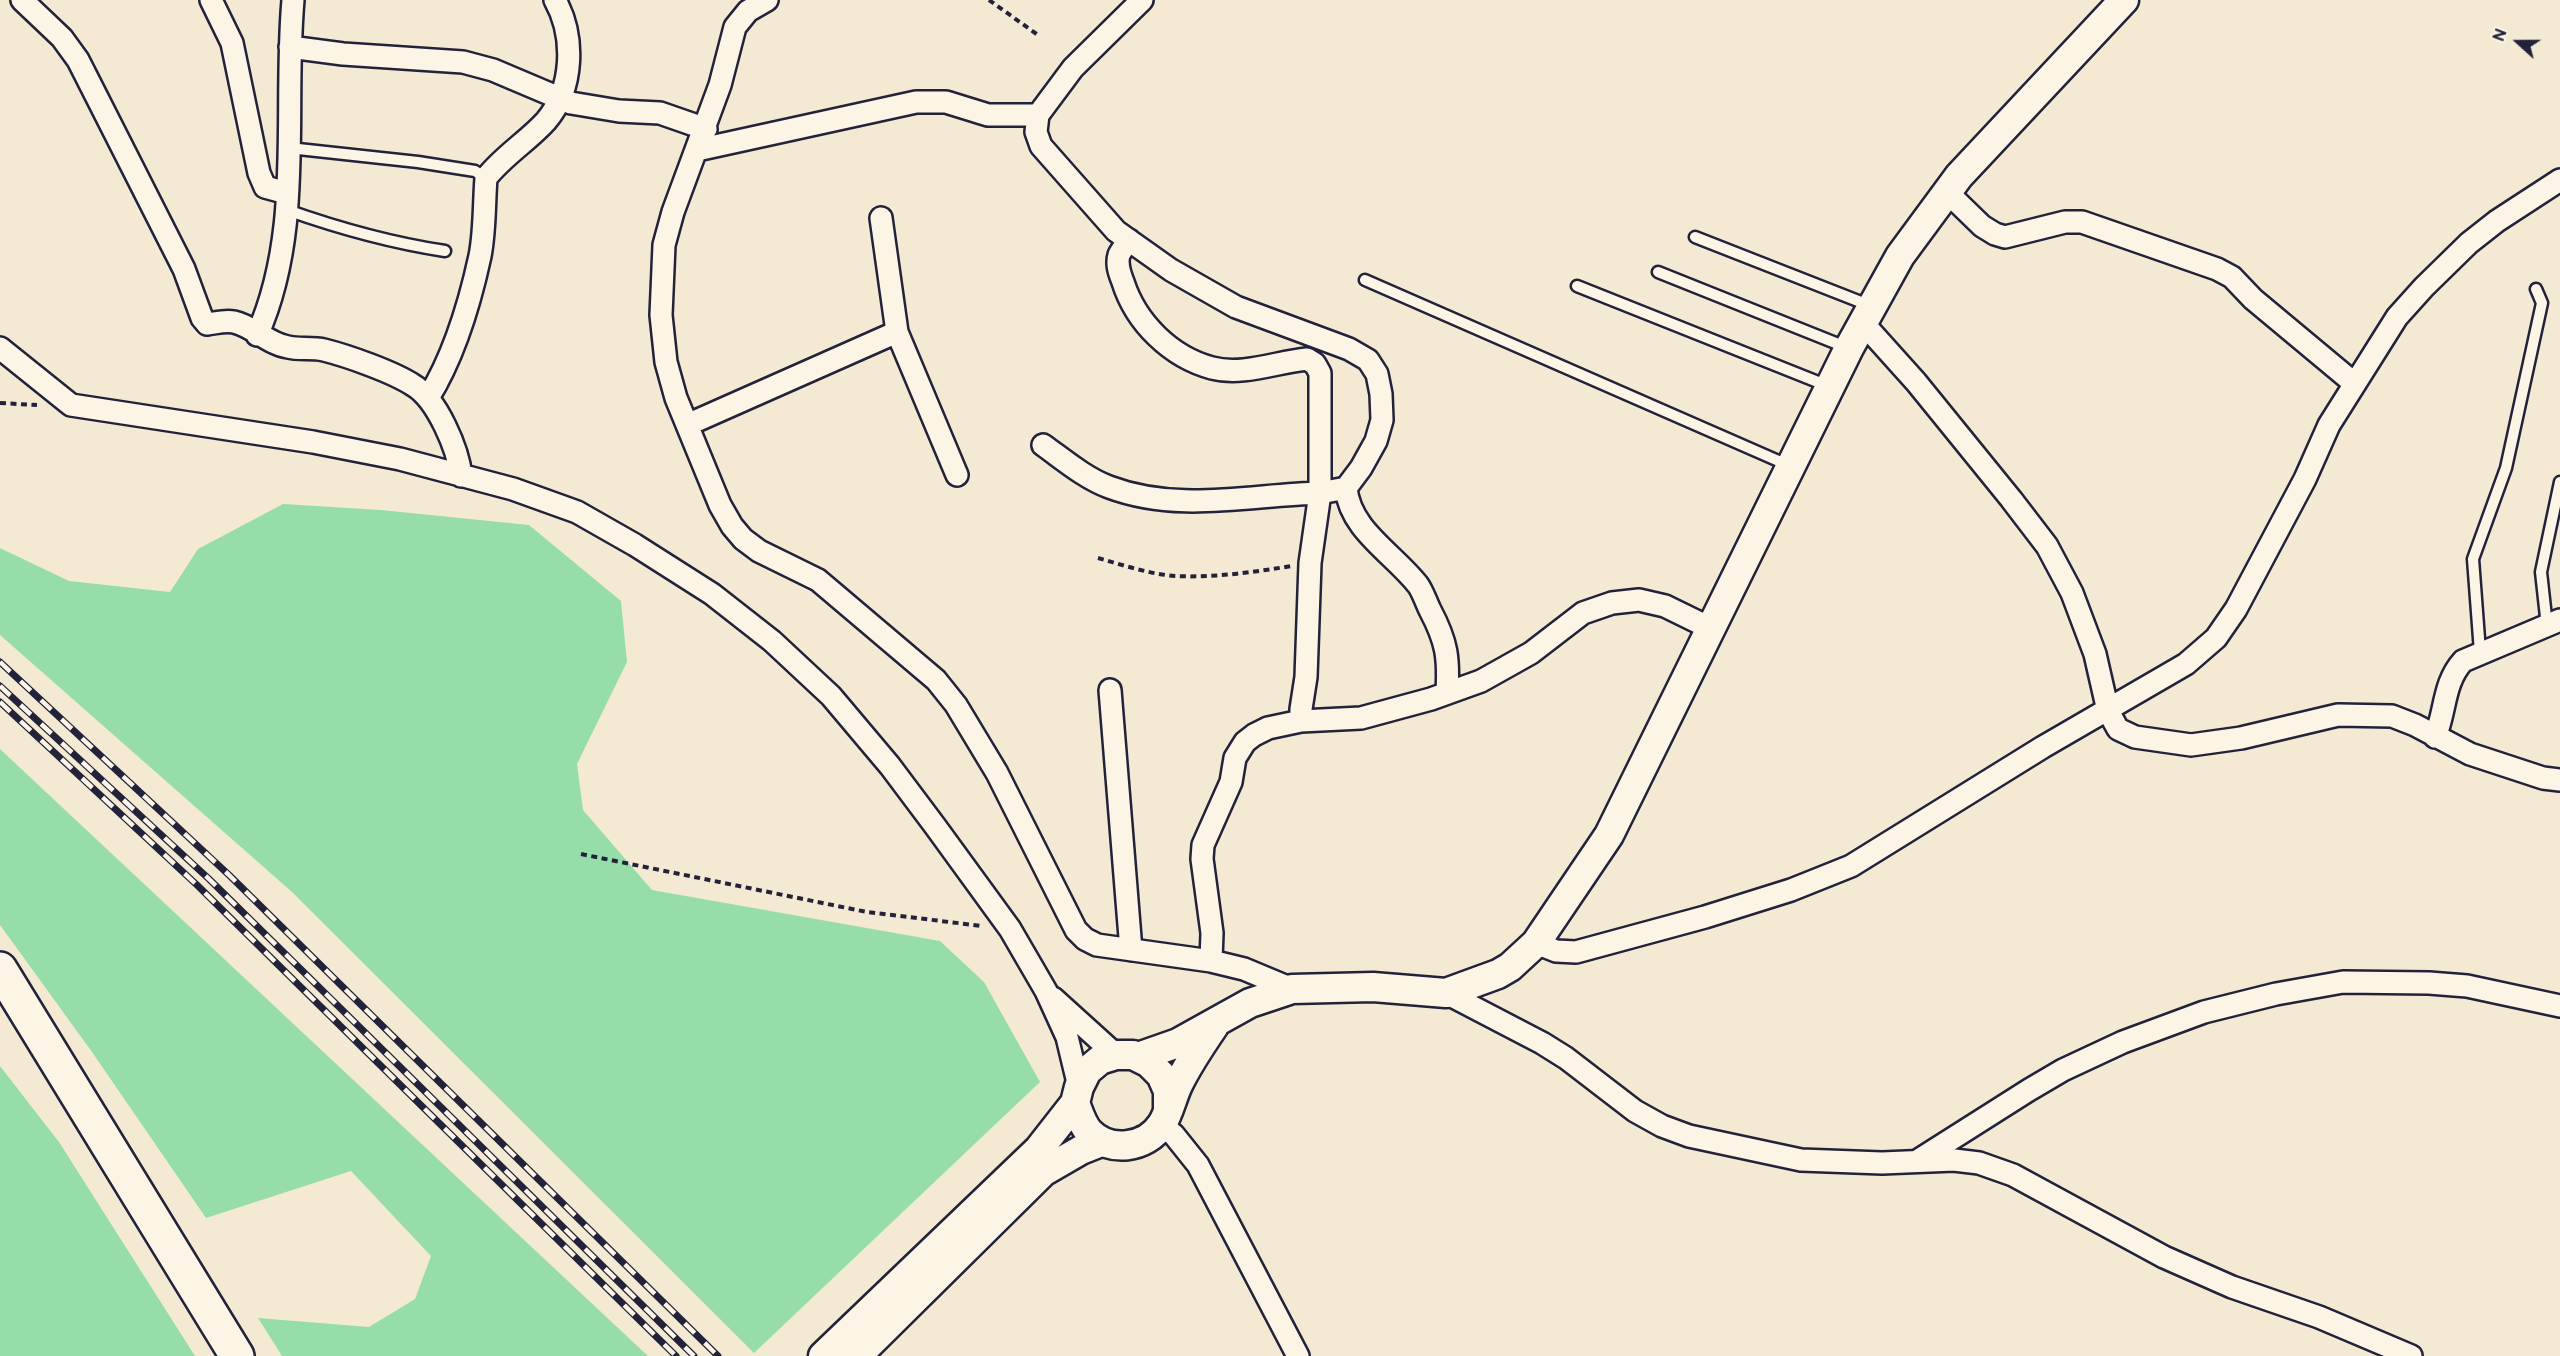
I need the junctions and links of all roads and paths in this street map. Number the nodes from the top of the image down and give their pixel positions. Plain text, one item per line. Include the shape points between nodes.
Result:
1 (22, 0) edge
2 (212, 0) edge
3 (293, 0) edge
4 (555, 0) edge
5 (766, 0) edge
6 (989, 0) edge
7 (1141, 0) edge
8 (2124, 0) edge
9 (744, 6) edge
10 (1038, 35) dead end
11 (290, 47) junction
12 (561, 100) junction
13 (1038, 115) junction
14 (706, 129) junction
15 (289, 148) junction
16 (697, 150) junction
17 (486, 178) junction
18 (2560, 180) edge
19 (1947, 192) junction
20 (287, 201) junction
21 (881, 218) dead end
22 (1695, 237) dead end
23 (1129, 240) junction
24 (445, 251) dead end
25 (1658, 272) dead end
26 (1365, 280) dead end
27 (1577, 286) dead end
28 (2536, 289) dead end
29 (1867, 314) junction
30 (897, 332) junction
31 (257, 334) junction
32 (0, 348) edge
33 (1849, 348) junction
34 (1349, 349) junction
35 (1317, 367) junction
36 (2355, 384) junction
37 (1830, 387) junction
38 (428, 398) junction
39 (687, 425) junction
40 (1043, 446) dead end
41 (1790, 466) junction
42 (957, 475) dead end
43 (461, 476) junction
44 (2560, 482) edge
45 (1346, 488) junction
46 (1320, 493) junction
47 (1098, 558) dead end
48 (1310, 563) junction
49 (2554, 623) edge
50 (1712, 629) junction
51 (2480, 652) junction
52 (1110, 690) dead end
53 (1447, 693) junction
54 (2108, 711) junction
55 (1301, 721) junction
56 (2435, 737) junction
57 (2560, 780) edge
58 (581, 854) dead end
59 (1010, 929) junction
60 (1536, 943) junction
61 (1131, 950) junction
62 (1211, 962) junction
63 (0, 969) edge
64 (1292, 989) junction
65 (1046, 991) junction
66 (1446, 993) junction
67 (2560, 1006) edge
68 (1216, 1023) junction
69 (1127, 1056) junction
70 (1077, 1095) junction
71 (1165, 1116) junction
72 (1101, 1142) junction
73 (1917, 1161) junction
74 (920, 1276) junction
75 (237, 1356) edge
76 (823, 1356) edge
77 (857, 1356) edge
78 (1298, 1356) edge
79 (2411, 1356) edge

1 - 31 street via 62,38 78,60 184,269 202,318 207,324 237,322
2 - 20 street via 232,43 259,173 265,187
3 - 11 street
4 - 12 street via 568,36 569,59
5 - 9 street
6 - 10 path
7 - 13 street via 1073,68
8 - 19 street via 2007,122
9 - 14 street
11 - 12 street via 463,62 493,70
11 - 15 street
12 - 14 street via 593,108 660,113
12 - 17 street via 545,122
13 - 16 street via 987,115 946,102 916,102
13 - 23 street via 1036,132 1041,146 1101,215
14 - 16 street
15 - 17 lane via 418,162 475,171
15 - 20 street
16 - 39 street via 664,245 661,279 666,362
17 - 38 street via 480,254 468,303 439,380
18 - 36 street via 2469,243 2424,287 2397,317
19 - 29 street via 1900,256
19 - 36 street via 1982,226 2005,237 2065,222 2082,222 2217,269 2232,277
20 - 24 lane via 326,223 406,245
20 - 31 street via 277,277
21 - 30 street
22 - 29 lane
23 - 34 street via 1171,270 1236,307
23 - 35 street via 1119,255 1118,266 1125,290 1139,317 1186,358 1214,369 1246,370 1307,359
25 - 33 lane
26 - 41 lane
27 - 37 lane
28 - 51 lane via 2542,303 2506,468 2473,559
29 - 33 street
29 - 54 street via 2047,546 2072,593 2095,654
30 - 39 street
30 - 42 street
31 - 38 street via 286,347 323,350 378,369 414,385
32 - 43 street via 71,405 313,442
33 - 37 street
34 - 35 street
34 - 45 street via 1368,360 1377,374 1382,420 1376,441
35 - 46 street
36 - 54 street via 2329,425 2236,609 2216,638 2186,664
37 - 41 street
38 - 43 street via 452,441
39 - 61 street via 732,526 759,551 819,580 936,680 956,705 997,773 1076,930 1097,945
40 - 46 street via 1108,487 1153,500 1213,501
41 - 50 street
43 - 59 street via 578,512 712,594 772,641 831,696 890,766
44 - 49 lane via 2541,572
45 - 46 street
45 - 53 street via 1348,503 1360,524 1418,586 1443,634 1448,663
46 - 48 street
47 - 48 path via 1137,570 1209,577
48 - 55 street
49 - 51 street
50 - 53 street via 1665,606 1639,600 1612,603 1583,613 1531,653 1481,681
50 - 60 street via 1609,835
51 - 56 street via 2453,672
52 - 61 street
53 - 55 street via 1361,718
54 - 56 street via 2118,729 2135,737 2191,745 2241,738 2338,715 2392,716
54 - 60 street via 1851,866 1705,917 1576,952 1556,951
55 - 62 street via 1254,735 1235,758 1231,782 1203,845
56 - 57 street via 2509,768
58 - 59 path via 867,912
59 - 65 street
60 - 66 street via 1498,974
61 - 62 street
62 - 64 street via 1244,969
63 - 75 main road
64 - 66 street via 1363,987
64 - 68 street via 1250,1004
65 - 69 street
65 - 70 street via 1067,1037
66 - 73 street via 1542,1043 1635,1111 1689,1136 1801,1160
67 - 73 street via 2467,986 2429,983 2343,982 2276,994 2204,1012 2113,1046 2029,1090
68 - 69 street via 1178,1043
68 - 71 street via 1188,1066
69 - 70 street via 1100,1060 1087,1071
69 - 71 street via 1149,1063 1161,1075 1168,1091
70 - 72 street via 1080,1119
70 - 74 street via 1039,1149
71 - 72 street via 1150,1137 1134,1145
71 - 78 street via 1174,1135 1198,1165
72 - 74 street via 1081,1149 1044,1172
73 - 79 street via 1979,1163 2013,1175 2164,1257
74 - 76 street
74 - 77 street

